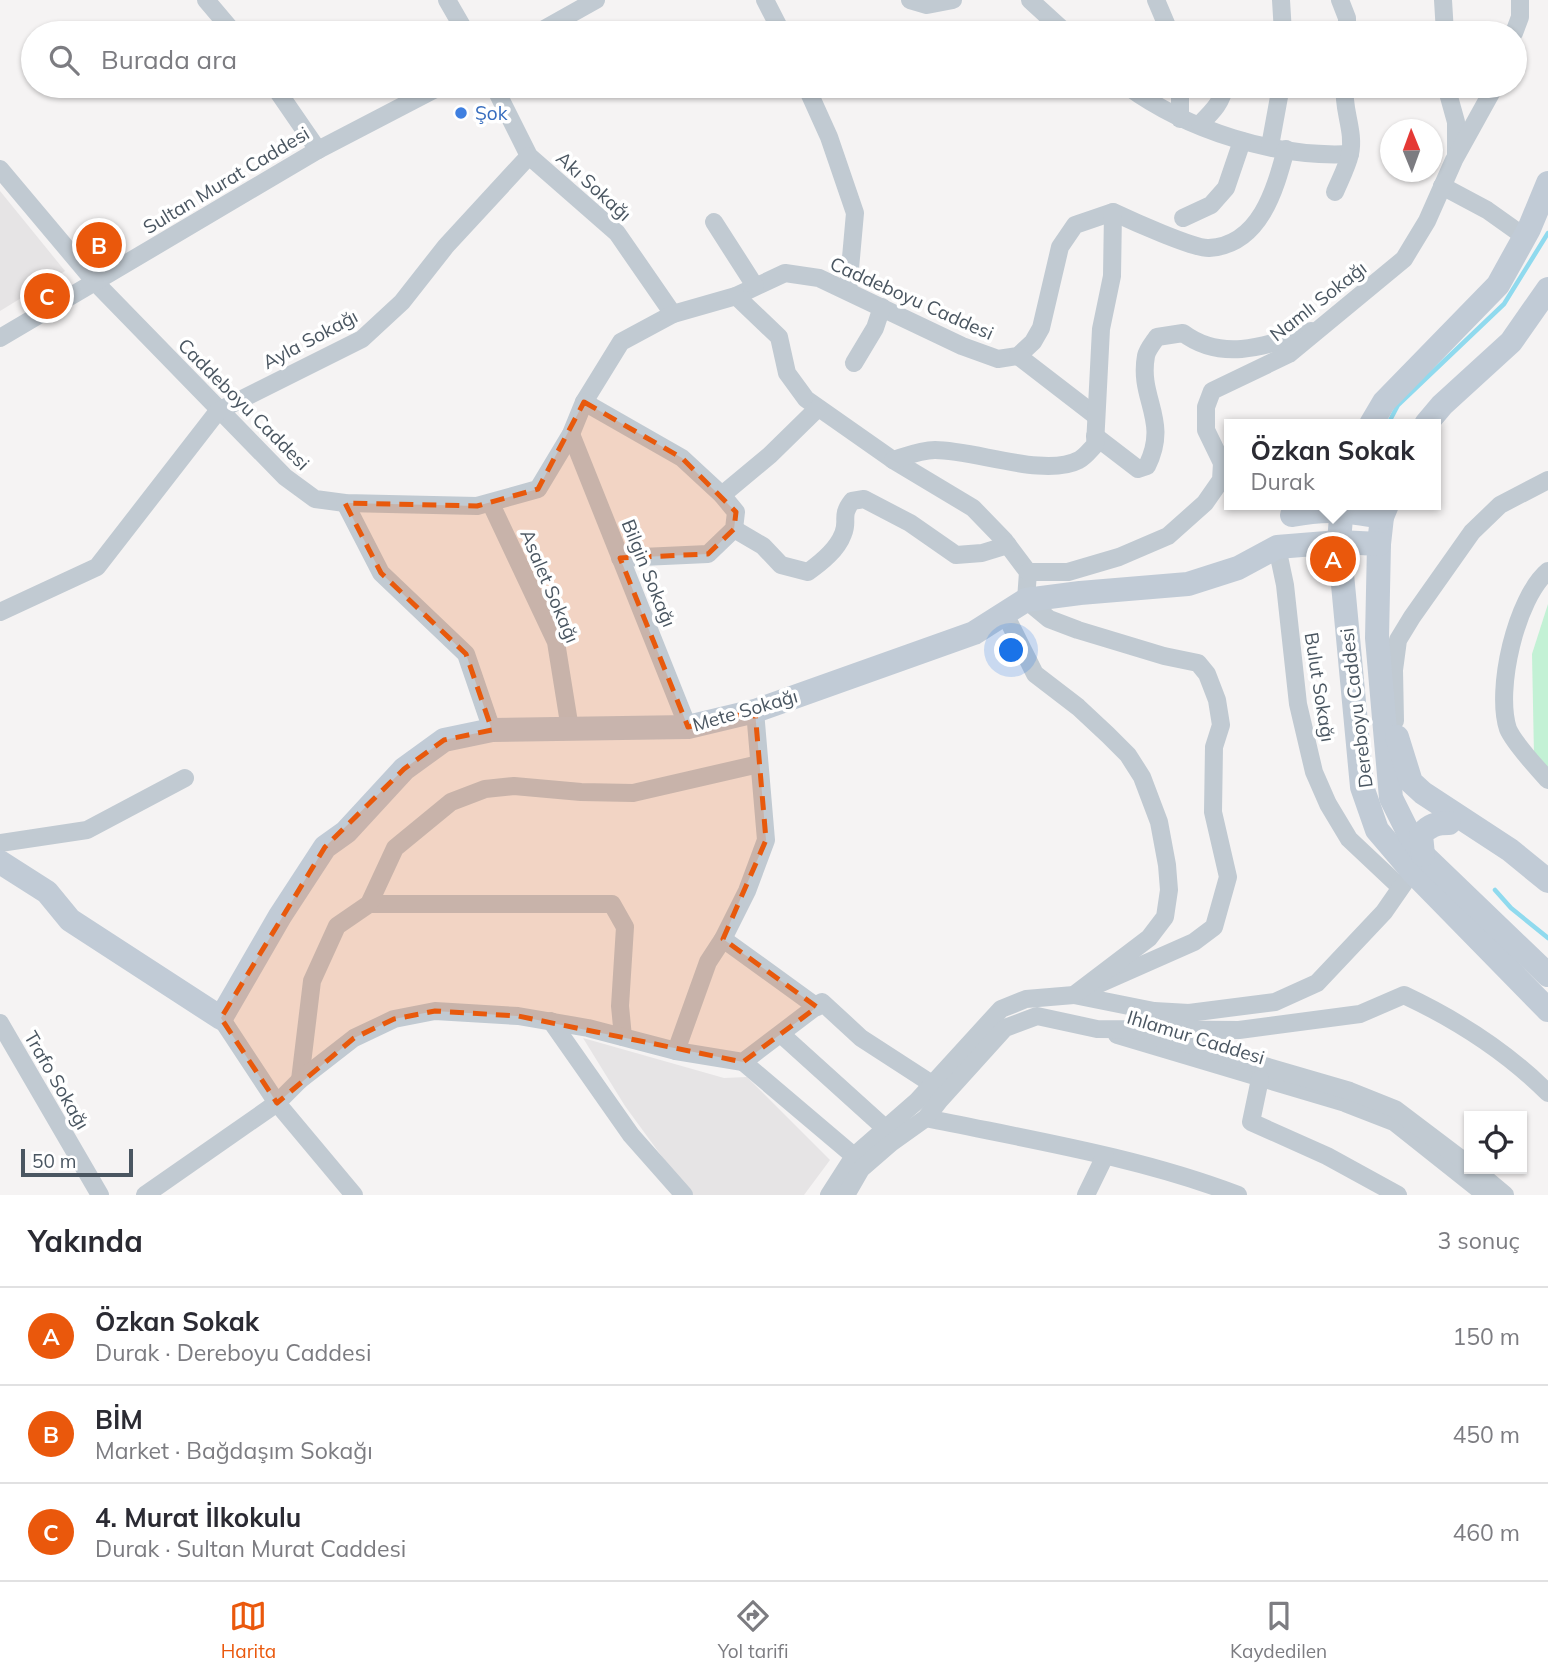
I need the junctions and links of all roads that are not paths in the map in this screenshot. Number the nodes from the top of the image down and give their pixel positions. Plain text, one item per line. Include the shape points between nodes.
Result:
1 (206, 0) edge
2 (447, 0) edge
3 (596, 0) edge
4 (765, 0) edge
5 (910, 0) edge
6 (953, 0) edge
7 (1030, 0) edge
8 (1156, 0) edge
9 (1281, 0) edge
10 (1340, 0) edge
11 (1443, 0) edge
12 (1520, 0) edge
13 (224, 21) edge
14 (459, 21) edge
15 (558, 21) edge
16 (776, 21) edge
17 (1053, 21) edge
18 (1165, 21) edge
19 (1282, 21) edge
20 (1347, 21) edge
21 (1444, 21) edge
22 (1518, 21) edge
23 (282, 98) edge
24 (417, 98) edge
25 (500, 98) edge
26 (811, 98) edge
27 (1146, 98) edge
28 (1180, 98) edge
29 (1221, 98) edge
30 (1280, 98) edge
31 (1344, 98) edge
32 (1449, 98) edge
33 (1488, 98) edge
34 (1180, 119) junction
35 (1200, 124) junction
36 (1242, 141) junction
37 (1278, 148) junction
38 (318, 150) junction
39 (1350, 154) junction
40 (529, 156) junction
41 (1456, 156) junction
42 (0, 169) edge
43 (1548, 183) edge
44 (1442, 186) junction
45 (1335, 192) dead end
46 (1113, 212) junction
47 (1183, 218) dead end
48 (714, 222) dead end
49 (1525, 237) junction
50 (95, 282) junction
51 (755, 286) junction
52 (1548, 289) edge
53 (848, 291) junction
54 (736, 296) junction
55 (882, 307) junction
56 (673, 314) junction
57 (1323, 328) junction
58 (0, 338) edge
59 (1018, 356) junction
60 (854, 363) dead end
61 (584, 402) junction
62 (1384, 402) junction
63 (818, 408) junction
64 (218, 411) junction
65 (1096, 416) junction
66 (1364, 419) edge
67 (1374, 419) edge
68 (1430, 419) edge
69 (571, 434) junction
70 (1095, 436) junction
71 (893, 460) junction
72 (1548, 480) edge
73 (722, 495) junction
74 (345, 503) junction
75 (491, 504) junction
76 (1294, 510) edge
77 (1319, 510) edge
78 (1342, 510) edge
79 (1385, 511) edge
80 (734, 529) junction
81 (1339, 542) junction
82 (1379, 544) junction
83 (1008, 545) junction
84 (1277, 547) junction
85 (620, 558) junction
86 (1548, 571) edge
87 (1028, 572) junction
88 (1026, 600) junction
89 (0, 612) edge
90 (1004, 614) junction
91 (1378, 656) junction
92 (755, 711) junction
93 (688, 727) junction
94 (1395, 727) junction
95 (570, 729) junction
96 (492, 730) junction
97 (759, 764) junction
98 (1361, 774) junction
99 (185, 778) dead end
100 (1548, 780) edge
101 (1391, 798) junction
102 (1449, 823) junction
103 (0, 843) edge
104 (1510, 850) junction
105 (0, 862) edge
106 (1412, 871) junction
107 (1548, 881) edge
108 (369, 904) junction
109 (723, 939) junction
110 (1548, 975) edge
111 (1074, 995) junction
112 (820, 1004) junction
113 (1548, 1010) edge
114 (220, 1018) junction
115 (551, 1021) junction
116 (0, 1023) edge
117 (1097, 1029) junction
118 (782, 1035) junction
119 (624, 1037) junction
120 (676, 1051) junction
121 (743, 1062) junction
122 (1260, 1079) junction
123 (300, 1080) junction
124 (932, 1084) junction
125 (1548, 1093) edge
126 (278, 1103) junction
127 (926, 1118) junction
128 (886, 1129) junction
129 (854, 1156) junction
130 (1105, 1156) junction
131 (1464, 1161) edge
132 (1480, 1174) edge
133 (100, 1195) edge
134 (145, 1195) edge
135 (354, 1195) edge
136 (684, 1195) edge
137 (830, 1195) edge
138 (846, 1195) edge
139 (1086, 1195) edge
140 (1238, 1195) edge
141 (1398, 1195) edge
142 (1486, 1195) edge
143 (1505, 1195) edge

1 - 13 street
2 - 14 street
3 - 15 street
4 - 16 street
5 - 6 street via 927,5
7 - 17 street
8 - 18 street
9 - 19 street
10 - 20 street
11 - 21 street
12 - 22 street
23 - 38 street
24 - 38 street, Sultan Murat Caddesi
25 - 40 street, Akı Sokağı
26 - 53 street via 855,213
27 - 34 street
28 - 34 street
29 - 35 street
30 - 37 street
31 - 39 street
32 - 41 street via 1456,122
33 - 41 street, Namlı Sokağı
34 - 35 street
35 - 36 street
36 - 37 street
36 - 47 street via 1226,188 1211,205
37 - 39 street
37 - 46 street via 1265,212 1237,242 1207,248
38 - 50 street, Sultan Murat Caddesi
39 - 45 street
40 - 56 street, Akı Sokağı via 617,233
40 - 64 street, Ayla Sokağı via 446,246 402,302 362,339
41 - 44 street, Namlı Sokağı
42 - 50 street, Caddeboyu Caddesi
43 - 49 main road
44 - 49 street
44 - 57 street, Namlı Sokağı via 1404,259
46 - 59 street via 1075,225 1060,247 1041,328
46 - 65 street via 1112,276 1101,329
48 - 51 street
49 - 62 main road via 1498,285
50 - 58 street, Sultan Murat Caddesi
50 - 64 street, Caddeboyu Caddesi
51 - 53 street, Caddeboyu Caddesi via 785,273 819,278
51 - 54 street, Caddeboyu Caddesi
52 - 68 main road via 1511,342
53 - 55 street, Caddeboyu Caddesi
54 - 56 street, Caddeboyu Caddesi
54 - 63 street via 779,337 787,373
55 - 59 street, Caddeboyu Caddesi via 998,359
55 - 60 street
56 - 61 street, Caddeboyu Caddesi via 621,342
57 - 70 street via 1229,351 1196,343 1183,333 1157,337 1146,355 1146,384 1157,425 1155,449 1147,466 1138,469
57 - 87 street, Namlı Sokağı via 1289,354 1212,391 1206,430 1222,463 1221,480 1205,503 1168,536 1068,572
59 - 65 street
61 - 69 street, Caddeboyu Caddesi
61 - 73 street via 682,458
62 - 66 main road
62 - 67 main road
63 - 71 street
63 - 73 street
64 - 74 street, Caddeboyu Caddesi via 285,477 315,499
64 - 89 street, Ayla Sokağı via 97,567
65 - 70 street
69 - 75 street, Caddeboyu Caddesi via 538,489
69 - 85 street, Bilgin Sokağı
70 - 71 street via 1095,446 1080,460 1056,467 932,449
71 - 83 street via 974,508
72 - 94 street via 1500,505 1472,531 1412,617 1398,640
73 - 80 street via 736,512
74 - 75 street, Caddeboyu Caddesi
74 - 96 street via 381,573 466,654
75 - 95 street, Asalet Sokağı via 555,642
76 - 77 main road
76 - 84 main road
78 - 81 main road, Dereboyu Caddesi
79 - 82 main road, Dereboyu Caddesi
80 - 83 street via 763,546 782,565 808,572 826,559 844,533 845,510 852,501 864,499 956,555
80 - 85 street via 708,554
81 - 82 main road, Mete Sokağı
81 - 84 main road, Mete Sokağı
81 - 98 main road, Dereboyu Caddesi
82 - 91 main road, Dereboyu Caddesi
83 - 87 street
84 - 88 main road, Mete Sokağı via 1238,568 1188,584
84 - 106 street, Bulut Sokağı via 1298,704 1314,772 1349,839
85 - 93 street, Bilgin Sokağı
86 - 100 street via 1527,602 1510,645 1503,698 1509,730
87 - 88 street
88 - 90 main road, Mete Sokağı
88 - 111 street via 1049,619 1078,630 1198,663 1217,700 1221,725 1214,747 1213,812 1228,877 1214,927 1194,942
90 - 92 main road, Mete Sokağı via 974,633
90 - 111 street via 1035,674 1128,755 1142,777 1158,822 1167,865 1169,890 1159,927
91 - 94 main road
91 - 101 main road, Dereboyu Caddesi
92 - 93 main road, Mete Sokağı
92 - 97 street
93 - 95 main road, Mete Sokağı
94 - 104 main road via 1410,782
95 - 96 main road, Mete Sokağı
96 - 114 main road, Mete Sokağı via 444,740 404,769 346,832 325,847
97 - 108 street via 633,793 514,786 485,789 451,802 395,848
97 - 109 street via 766,840
98 - 101 main road
98 - 106 main road, Dereboyu Caddesi via 1377,830
99 - 103 street via 87,830
101 - 102 main road
101 - 106 main road, Dereboyu Caddesi
102 - 104 main road
102 - 106 main road via 1428,827
104 - 107 main road
105 - 114 main road via 47,892 70,919
106 - 110 main road, Dereboyu Caddesi
106 - 111 street via 1384,912 1317,983 1275,1002 1177,1012
106 - 113 main road, Dereboyu Caddesi
108 - 119 street via 612,904 625,927 620,1006
108 - 123 street via 337,926 312,981
109 - 112 street
109 - 120 street via 708,962
111 - 124 street via 1026,999 1001,1009
112 - 118 street
112 - 124 street via 861,1038
114 - 126 street
115 - 119 street
115 - 123 street via 435,1011 394,1019 354,1038
115 - 136 street via 631,1135
116 - 133 street, Trafo Sokağı
117 - 122 street, Ihlamur Caddesi
117 - 125 street via 1239,1030 1360,1014 1405,995 1486,1041
117 - 127 street via 1037,1016 1005,1028
117 - 131 street, Ihlamur Caddesi via 1177,1040 1350,1091 1395,1109
118 - 121 street
118 - 128 street
119 - 120 street
120 - 121 street
121 - 129 street
122 - 141 street via 1251,1122
122 - 142 street, Ihlamur Caddesi via 1394,1122
123 - 126 street
124 - 128 street
126 - 134 street
126 - 135 street
127 - 130 street
127 - 138 street via 861,1169
128 - 129 street
129 - 137 street
130 - 139 street
130 - 140 street
132 - 143 street

